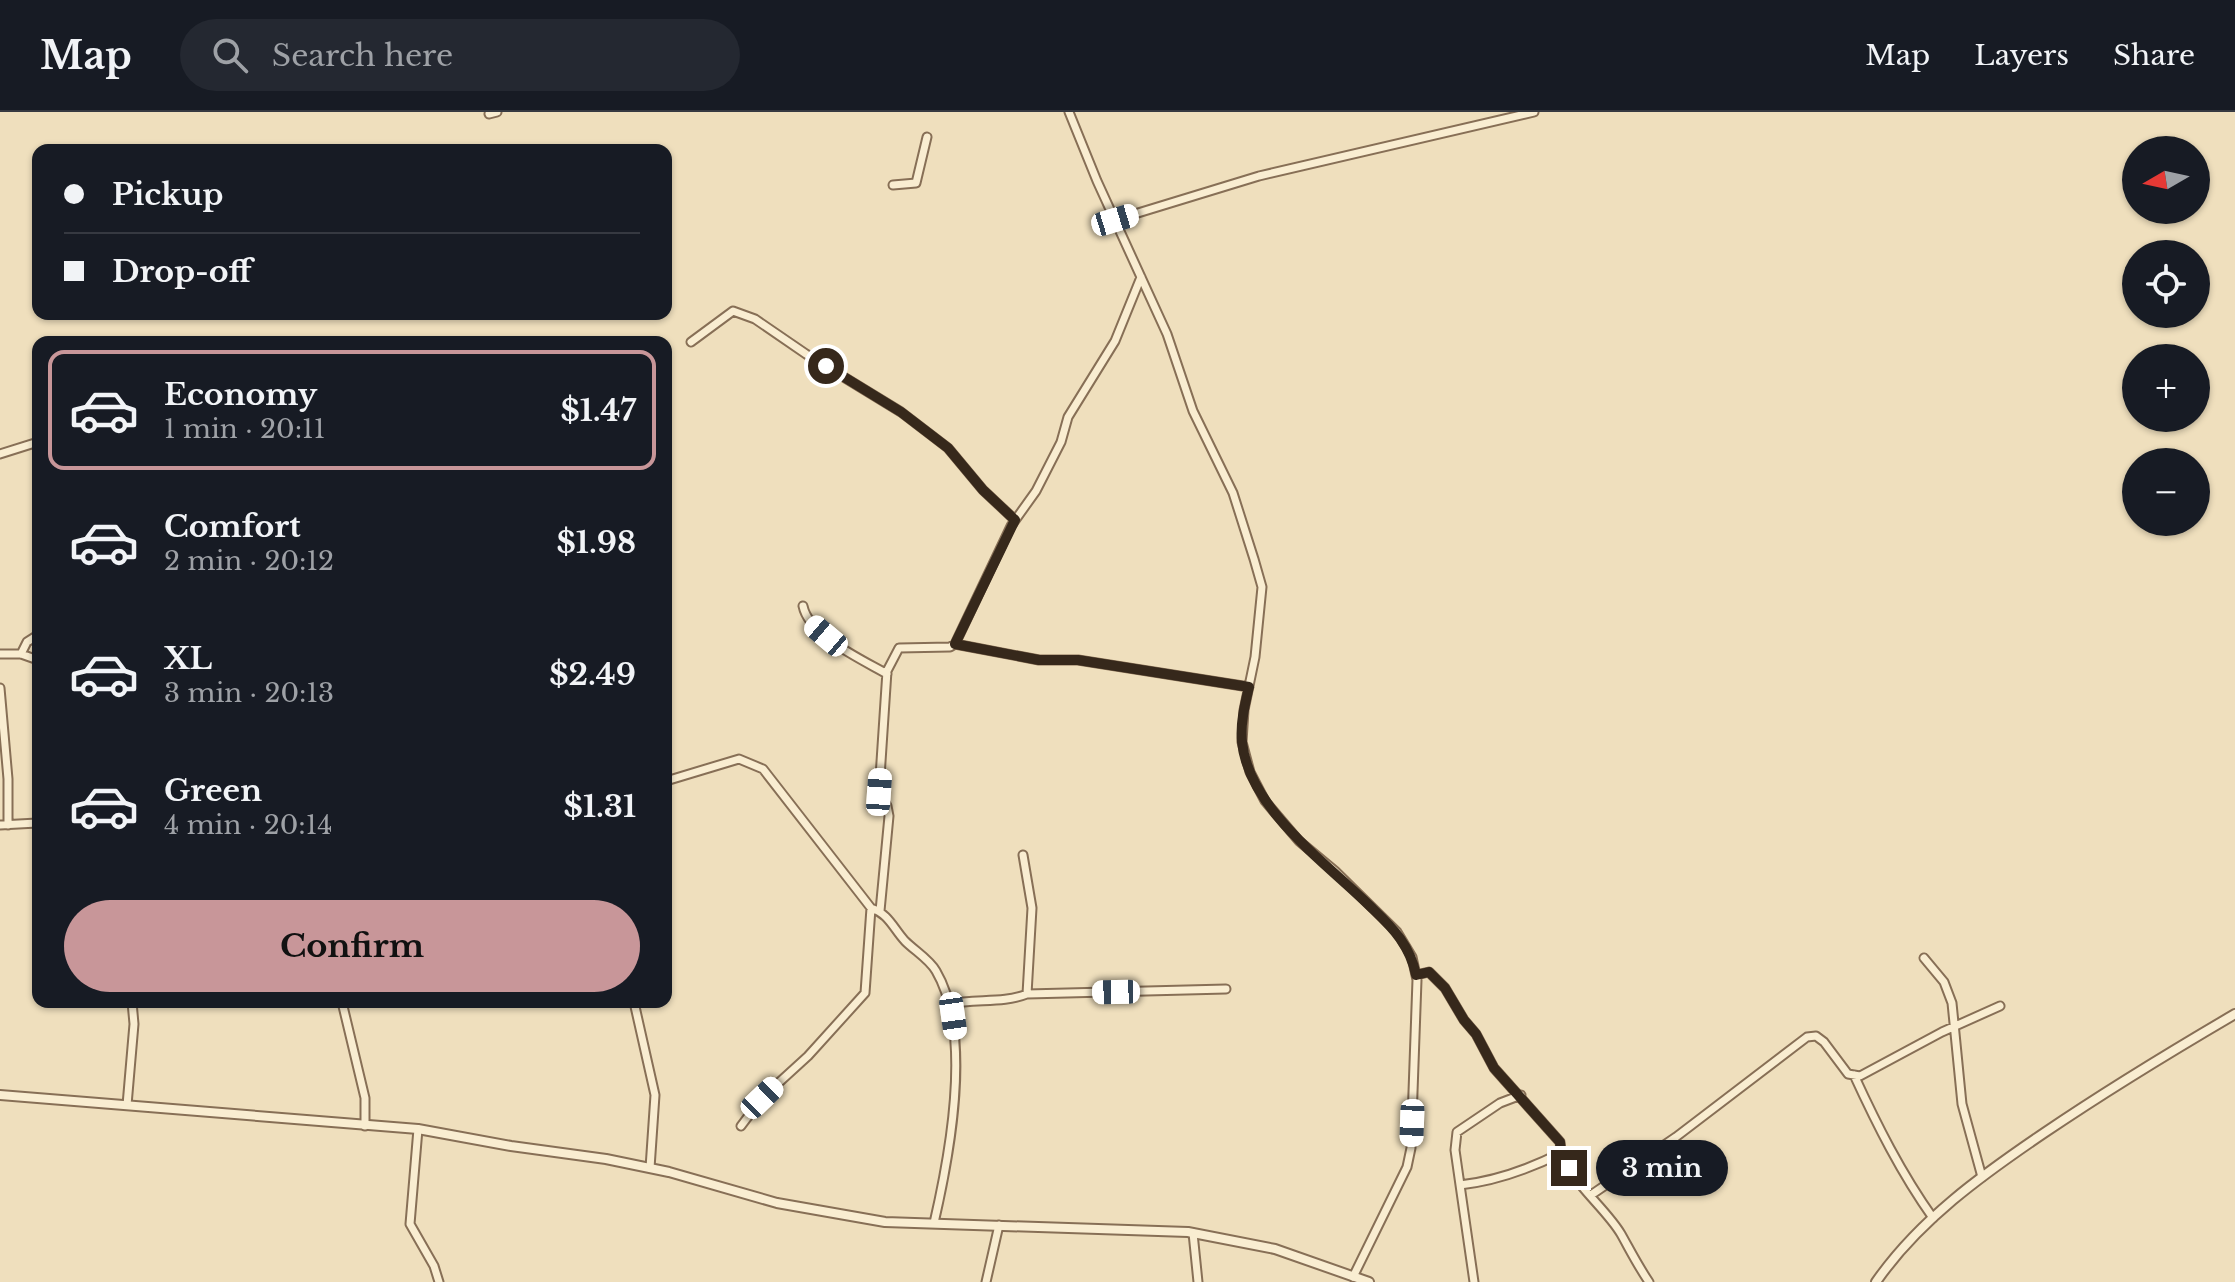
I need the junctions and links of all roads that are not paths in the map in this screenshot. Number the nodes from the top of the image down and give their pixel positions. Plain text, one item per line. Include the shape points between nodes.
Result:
1 (1069, 112) edge
2 (1534, 112) edge
3 (1506, 115) edge
4 (927, 137) dead end
5 (893, 185) dead end
6 (1115, 220) junction
7 (1141, 277) junction
8 (691, 342) dead end
9 (32, 444) edge
10 (0, 454) edge
11 (1015, 520) junction
12 (803, 606) dead end
13 (32, 639) edge
14 (955, 644) junction
15 (0, 654) edge
16 (21, 654) junction
17 (32, 658) edge
18 (887, 674) junction
19 (1249, 687) junction
20 (0, 688) edge
21 (672, 779) edge
22 (32, 823) edge
23 (4, 825) edge
24 (1023, 855) dead end
25 (876, 909) junction
26 (1924, 958) dead end
27 (1416, 975) junction
28 (1226, 989) dead end
29 (1027, 994) junction
30 (950, 1004) junction
31 (2000, 1006) dead end
32 (133, 1008) edge
33 (343, 1008) edge
34 (635, 1008) edge
35 (2235, 1014) edge
36 (1954, 1027) junction
37 (1854, 1075) junction
38 (0, 1095) edge
39 (1521, 1095) junction
40 (127, 1105) junction
41 (365, 1126) junction
42 (741, 1126) dead end
43 (418, 1129) junction
44 (1561, 1153) junction
45 (650, 1168) junction
46 (1982, 1177) junction
47 (1460, 1185) junction
48 (1591, 1195) junction
49 (1933, 1218) junction
50 (934, 1223) junction
51 (999, 1225) junction
52 (1193, 1233) junction
53 (1353, 1277) junction
54 (439, 1282) edge
55 (986, 1282) edge
56 (1198, 1282) edge
57 (1369, 1282) edge
58 (1474, 1282) edge
59 (1649, 1282) edge
60 (1876, 1282) edge

1 - 6 street
2 - 3 street
3 - 6 street via 1259,176
4 - 5 street via 916,183
6 - 7 street
7 - 11 street via 1115,341 1068,417 1036,491
7 - 19 street via 1193,411 1233,493 1262,587
8 - 11 street via 733,311 755,319 948,448
9 - 10 street
11 - 14 street
12 - 18 street via 813,625
13 - 16 street
14 - 18 street via 899,648
14 - 19 street
15 - 16 street
16 - 17 street
18 - 25 street via 879,792 889,816
19 - 27 street via 1242,742 1265,801 1299,841 1397,932
20 - 23 street via 8,779
21 - 25 street via 739,759 763,769
22 - 23 street
24 - 29 street via 1032,908
25 - 30 street via 934,967
25 - 42 street via 865,993
26 - 36 street via 1944,982
27 - 39 street via 1429,972 1445,988 1494,1068
27 - 53 street via 1411,1148 1407,1167
28 - 29 street
29 - 30 street
30 - 50 street via 956,1074
31 - 36 street
32 - 40 street
33 - 41 street via 365,1098
34 - 45 street via 655,1095
35 - 46 street via 2104,1092
36 - 37 street
36 - 46 street via 1962,1104
37 - 48 street via 1824,1042 1807,1037
37 - 49 street via 1882,1136
38 - 40 street
39 - 44 street via 1560,1142
39 - 47 street via 1457,1132
40 - 41 street
41 - 43 street
43 - 45 street
43 - 54 street via 410,1224
44 - 47 street via 1522,1171
44 - 48 street
45 - 50 street via 777,1203 885,1222
46 - 49 street
47 - 58 street
48 - 59 street
49 - 60 street
50 - 51 street
51 - 52 street
51 - 55 street
52 - 53 street via 1275,1249
52 - 56 street
53 - 57 street

